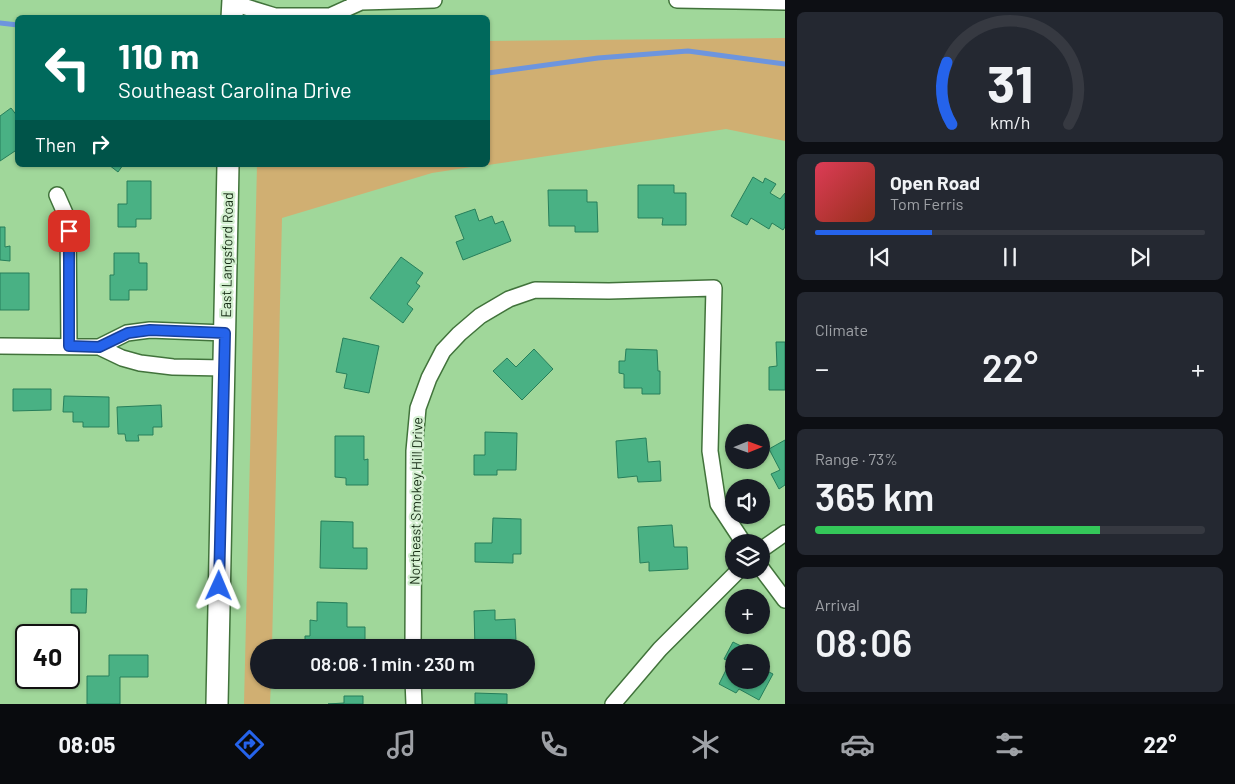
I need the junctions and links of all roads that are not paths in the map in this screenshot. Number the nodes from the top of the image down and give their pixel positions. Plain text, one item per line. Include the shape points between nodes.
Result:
1 (434, 0) edge
2 (677, 0) edge
3 (358, 1) edge
4 (785, 2) edge
5 (235, 5) edge
6 (271, 15) edge
7 (332, 15) edge
8 (228, 167) edge
9 (57, 195) dead end
10 (225, 333) junction
11 (0, 346) edge
12 (69, 346) junction
13 (99, 347) junction
14 (224, 368) junction
15 (785, 533) edge
16 (739, 534) edge
17 (770, 544) edge
18 (730, 579) edge
19 (769, 579) edge
20 (785, 600) edge
21 (412, 639) edge
22 (413, 689) edge
23 (217, 704) edge
24 (414, 704) edge
25 (613, 704) edge

1 - 3 street
2 - 4 street
3 - 7 street
5 - 6 street
8 - 10 street, East Langsford Road
9 - 12 street via 68,220
10 - 13 street via 150,330 128,333
10 - 14 street, East Langsford Road
11 - 12 street
12 - 13 street
13 - 14 street via 140,363
14 - 23 street, East Langsford Road
15 - 17 street
16 - 21 street, Northeast Smokey Hill Drive via 718,504 710,451 714,288 535,290 509,299 480,316 443,351 428,378 418,408 414,451
18 - 25 street via 660,649
19 - 20 street
22 - 24 street

